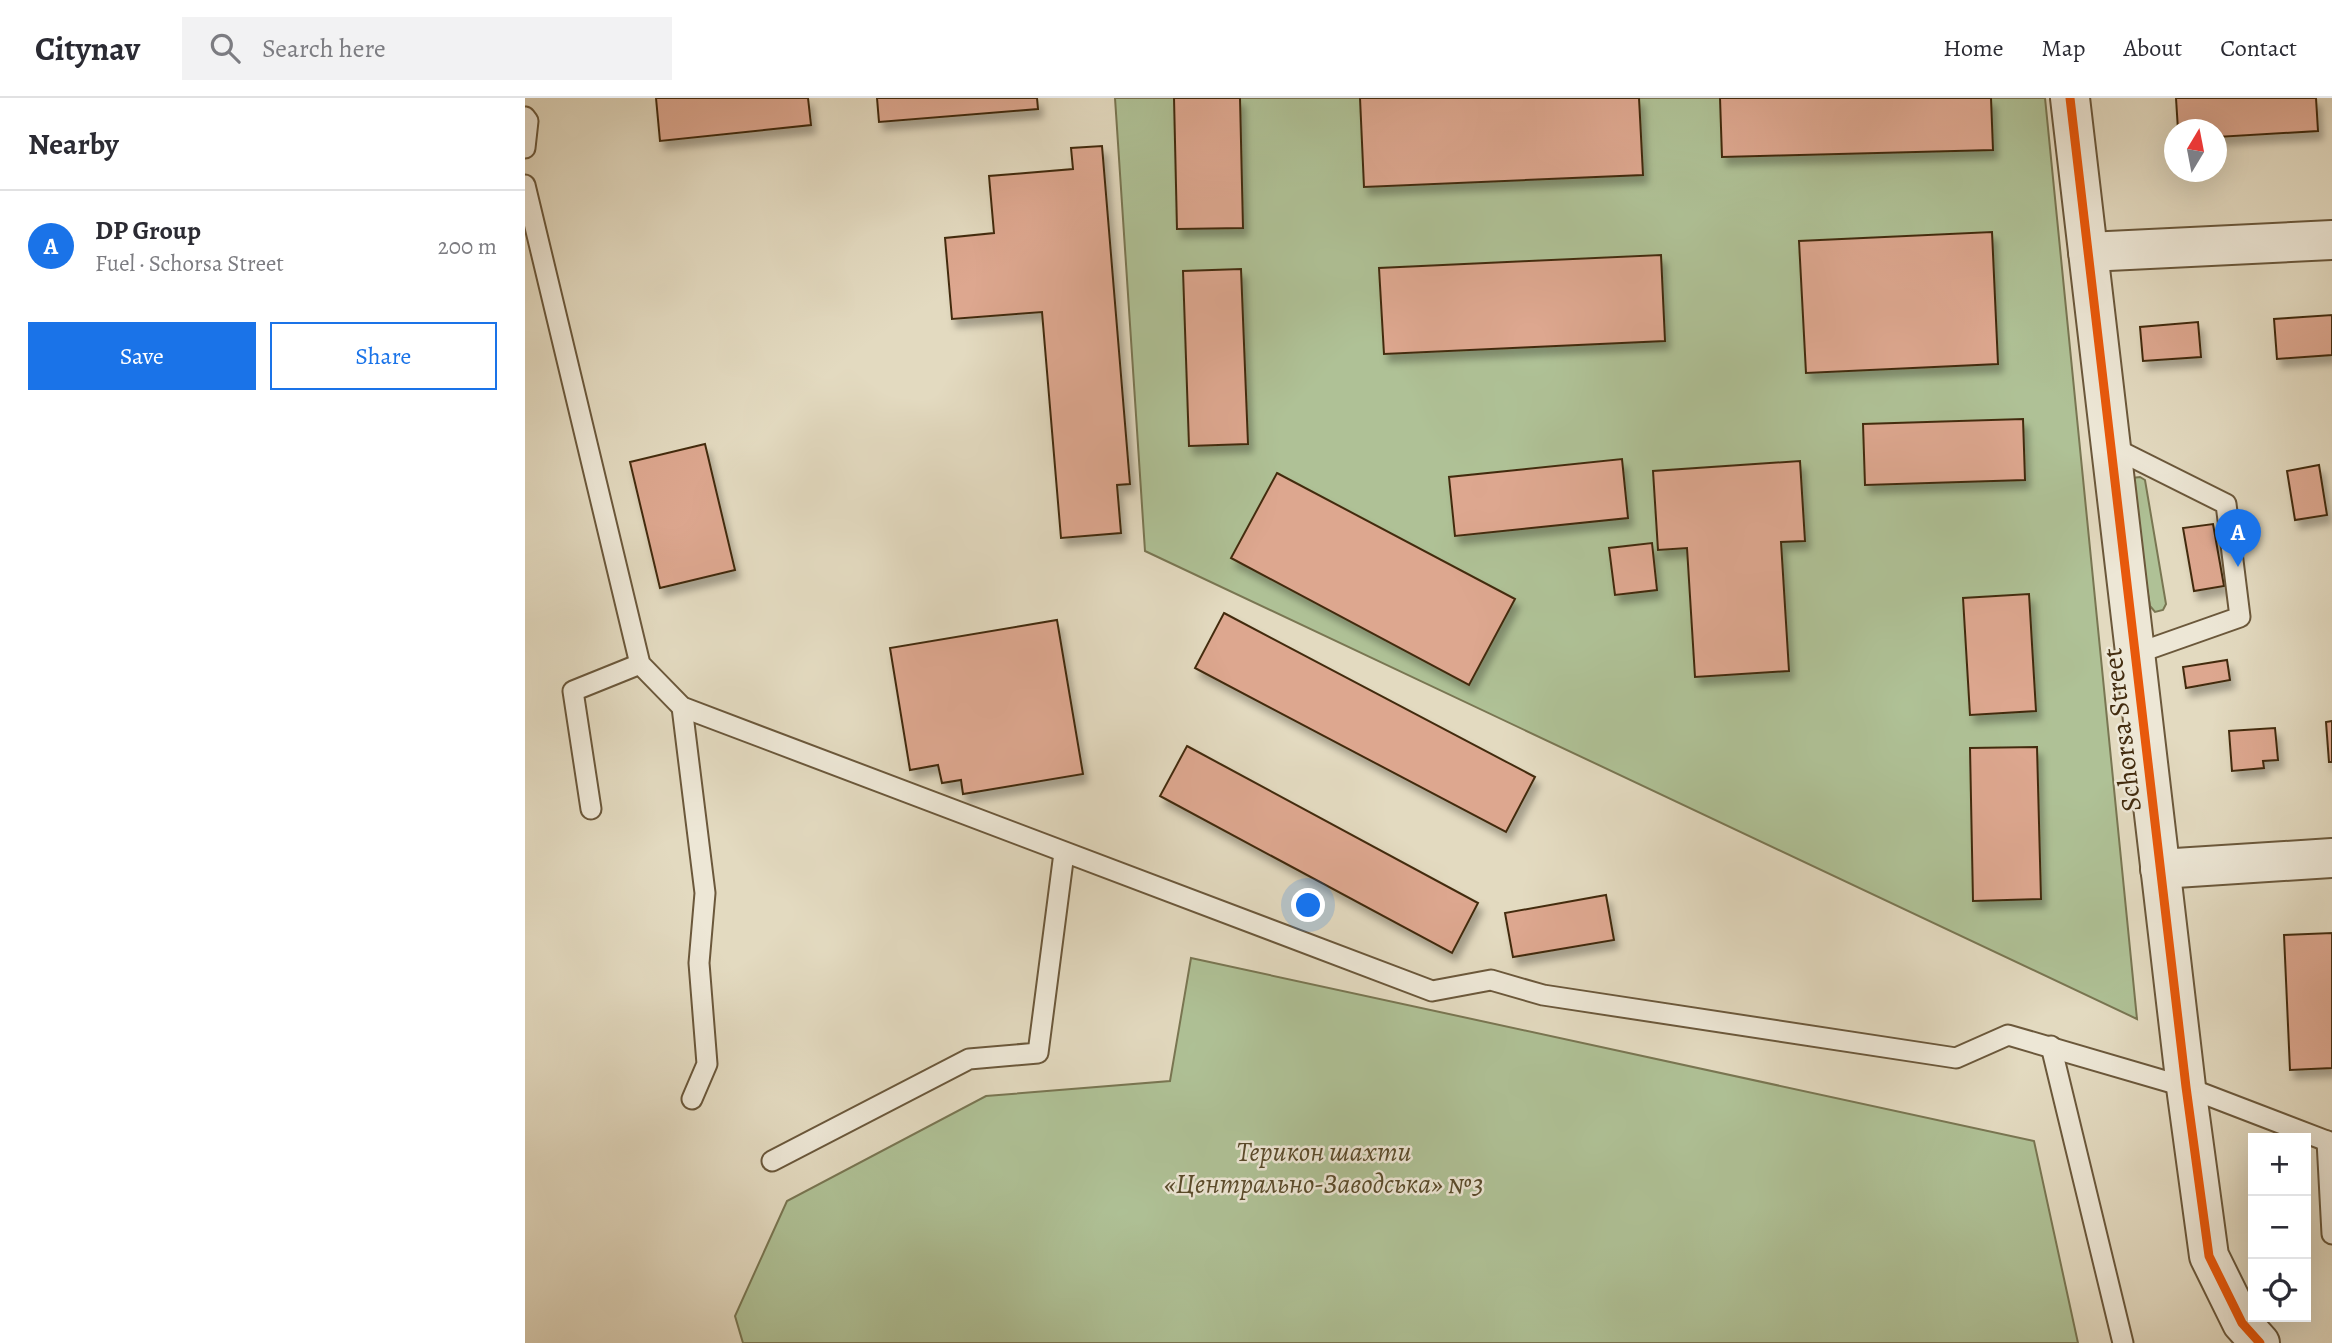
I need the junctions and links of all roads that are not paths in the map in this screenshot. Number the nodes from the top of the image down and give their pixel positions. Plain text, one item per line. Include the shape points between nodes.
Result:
1 (2070, 98) edge
2 (525, 117) edge
3 (525, 148) edge
4 (525, 185) edge
5 (2332, 240) edge
6 (2088, 251) junction
7 (2111, 446) junction
8 (2135, 654) junction
9 (640, 664) junction
10 (682, 706) junction
11 (591, 809) dead end
12 (1064, 853) junction
13 (2332, 858) edge
14 (2160, 869) junction
15 (2051, 1046) junction
16 (2186, 1087) junction
17 (692, 1098) dead end
18 (2329, 1142) edge
19 (772, 1161) dead end
20 (2332, 1234) edge
21 (2123, 1343) edge
22 (2260, 1343) edge

1 - 6 street, Schorsa Street
2 - 3 lane
4 - 9 lane
5 - 6 street
6 - 7 street, Schorsa Street
7 - 8 street, Schorsa Street
7 - 8 lane via 2226,504 2240,617
8 - 14 street, Schorsa Street
9 - 10 lane
9 - 11 lane via 573,691
10 - 12 lane
10 - 17 lane via 705,893 699,963 707,1064
12 - 15 lane via 1432,991 1491,980 1543,995 1956,1058 2008,1035
12 - 19 lane via 1038,1054 969,1059
13 - 14 street
14 - 16 street, Schorsa Street
15 - 16 lane
15 - 21 lane
16 - 18 lane
16 - 22 street, Schorsa Street via 2209,1255 2242,1323
18 - 20 lane

